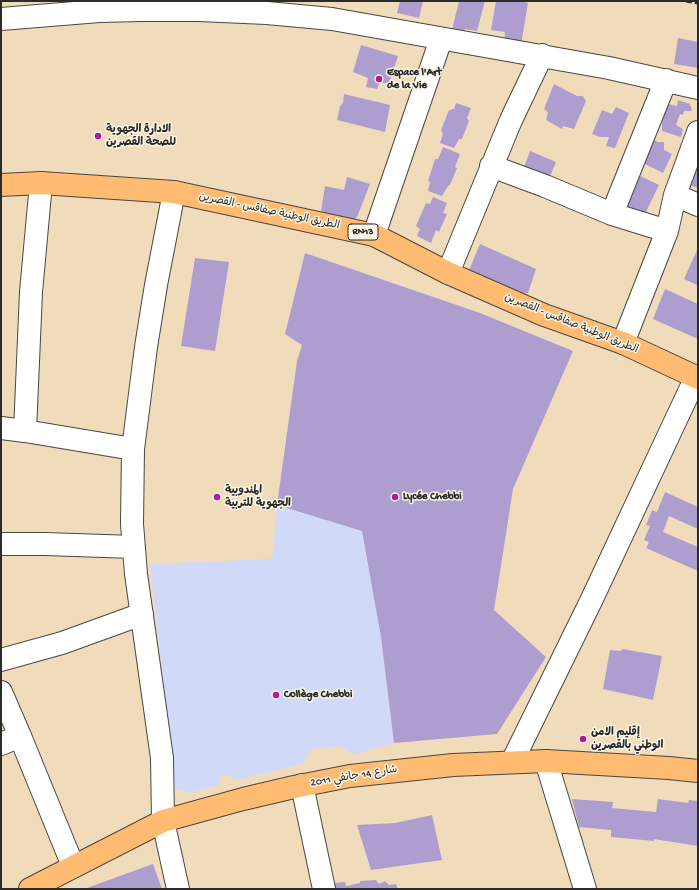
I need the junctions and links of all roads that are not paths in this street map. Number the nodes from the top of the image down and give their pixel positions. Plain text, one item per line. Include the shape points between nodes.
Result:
1 (1, 19) edge
2 (441, 39) junction
3 (542, 55) junction
4 (666, 80) junction
5 (698, 88) edge
6 (698, 132) edge
7 (491, 166) junction
8 (40, 183) junction
9 (1, 185) edge
10 (174, 192) junction
11 (675, 195) junction
12 (698, 205) edge
13 (612, 214) junction
14 (667, 231) junction
15 (374, 235) junction
16 (448, 273) junction
17 (623, 343) junction
18 (697, 377) edge
19 (1, 428) edge
20 (25, 431) junction
21 (133, 449) junction
22 (1, 544) edge
23 (134, 547) junction
24 (142, 614) junction
25 (1, 660) edge
26 (1, 692) edge
27 (11, 740) edge
28 (546, 761) junction
29 (512, 762) junction
30 (698, 771) edge
31 (302, 785) junction
32 (163, 821) junction
33 (73, 866) junction
34 (30, 889) edge
35 (178, 889) edge
36 (324, 889) edge
37 (585, 889) edge

1 - 2 street via 99,11 214,10 332,19
2 - 3 street
2 - 15 street
3 - 4 street
3 - 7 street
4 - 5 street
4 - 13 street
6 - 11 street
7 - 13 street
7 - 16 street
8 - 9 main road, الطريق الوطنية صفاقس - القصرين / RN13
8 - 10 main road, الطريق الوطنية صفاقس - القصرين / RN13
8 - 20 street via 31,292
10 - 15 main road, الطريق الوطنية صفاقس - القصرين / RN13
10 - 21 street via 148,339
11 - 12 street
11 - 14 street
13 - 14 street
14 - 17 street
15 - 16 main road, الطريق الوطنية صفاقس - القصرين / RN13
16 - 17 main road, الطريق الوطنية صفاقس - القصرين / RN13 via 544,315
17 - 18 main road, الطريق الوطنية صفاقس - القصرين / RN13
18 - 29 street
19 - 20 street
20 - 21 street
21 - 23 street
22 - 23 street
23 - 24 street
24 - 25 street via 62,643
24 - 32 street via 162,758
26 - 27 street
27 - 33 street
28 - 29 main road, شارع 14 جانفي 2011
28 - 30 main road, شارع 14 جانفي 2011
28 - 37 street
29 - 31 main road, شارع 14 جانفي 2011 via 399,770
31 - 32 main road, شارع 14 جانفي 2011
31 - 36 street
32 - 33 main road, شارع 14 جانفي 2011
32 - 35 street
33 - 34 main road, شارع 14 جانفي 2011

